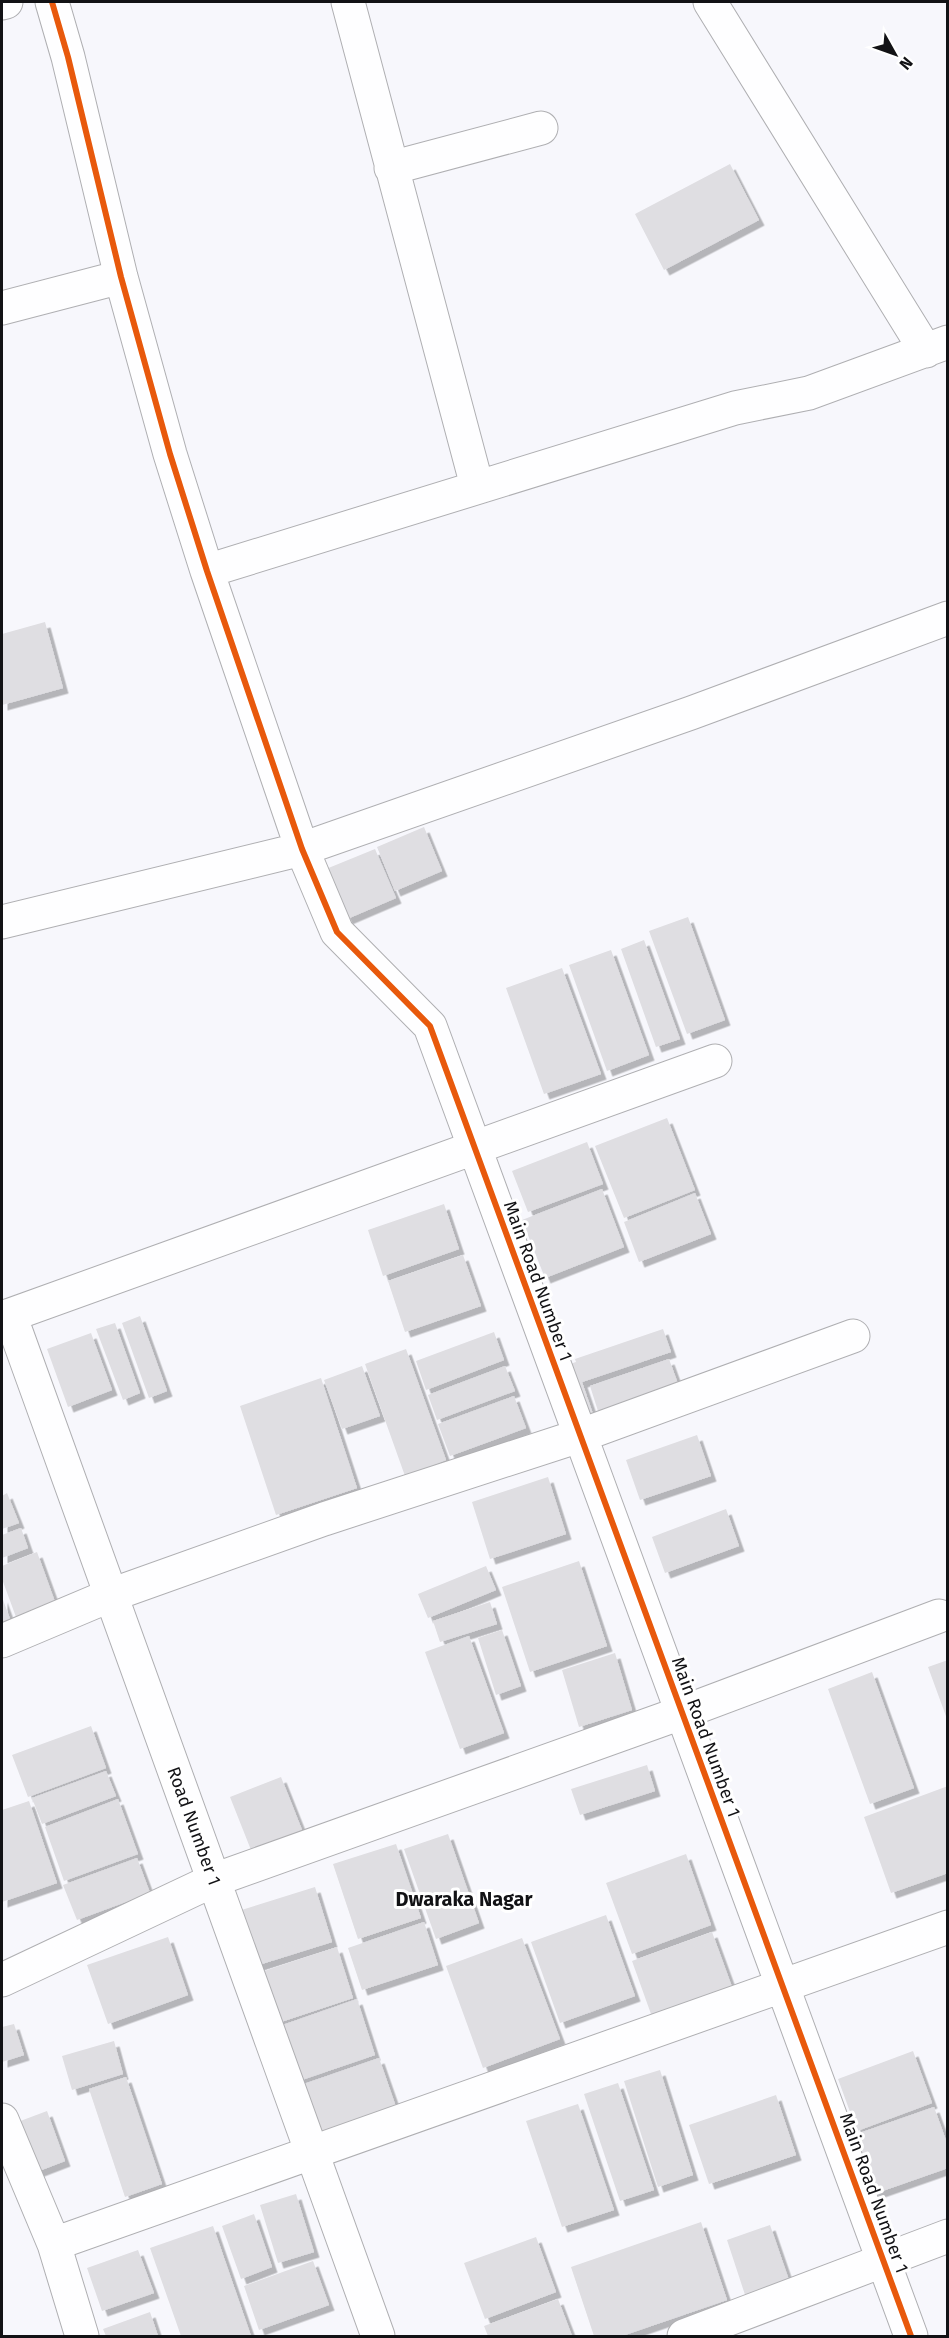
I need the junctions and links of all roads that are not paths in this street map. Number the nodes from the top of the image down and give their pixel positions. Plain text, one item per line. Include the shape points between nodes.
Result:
1 (6, 2) edge
2 (52, 2) edge
3 (348, 2) edge
4 (710, 2) edge
5 (2, 3) edge
6 (541, 128) dead end
7 (391, 168) junction
8 (121, 277) junction
9 (2, 308) edge
10 (937, 346) edge
11 (477, 486) junction
12 (207, 571) junction
13 (948, 618) edge
14 (302, 849) junction
15 (2, 922) edge
16 (715, 1061) dead end
17 (473, 1148) junction
18 (6, 1316) edge
19 (853, 1336) dead end
20 (579, 1436) junction
21 (111, 1595) junction
22 (939, 1616) dead end
23 (2, 1641) edge
24 (681, 1713) junction
25 (214, 1880) junction
26 (948, 1927) edge
27 (2, 1980) edge
28 (782, 1986) junction
29 (2, 2120) edge
30 (312, 2153) junction
31 (948, 2236) edge
32 (54, 2244) junction
33 (883, 2258) junction
34 (82, 2337) edge
35 (378, 2337) edge
36 (684, 2337) edge
37 (911, 2337) edge

1 - 5 street
2 - 8 street, Main Road Number 1
3 - 7 street
4 - 10 street
6 - 7 street
7 - 11 street
8 - 9 street
8 - 12 street, Main Road Number 1
10 - 11 street via 809,393 735,408
11 - 12 street
12 - 14 street, Main Road Number 1
13 - 14 street
14 - 15 street
14 - 17 street, Main Road Number 1 via 337,932 430,1026
16 - 17 street
17 - 18 street
17 - 20 street, Main Road Number 1
18 - 21 street, Road Number 1
19 - 20 street
20 - 21 street via 324,1519
20 - 24 street, Main Road Number 1
21 - 23 street
21 - 25 street, Road Number 1
22 - 24 street
24 - 25 street
24 - 28 street, Main Road Number 1
25 - 27 street
25 - 30 street, Road Number 1
26 - 28 street
28 - 30 street
28 - 33 street, Main Road Number 1
29 - 32 street
30 - 32 street
30 - 35 street, Road Number 1
31 - 33 street
32 - 34 street
33 - 36 street
33 - 37 street, Main Road Number 1

